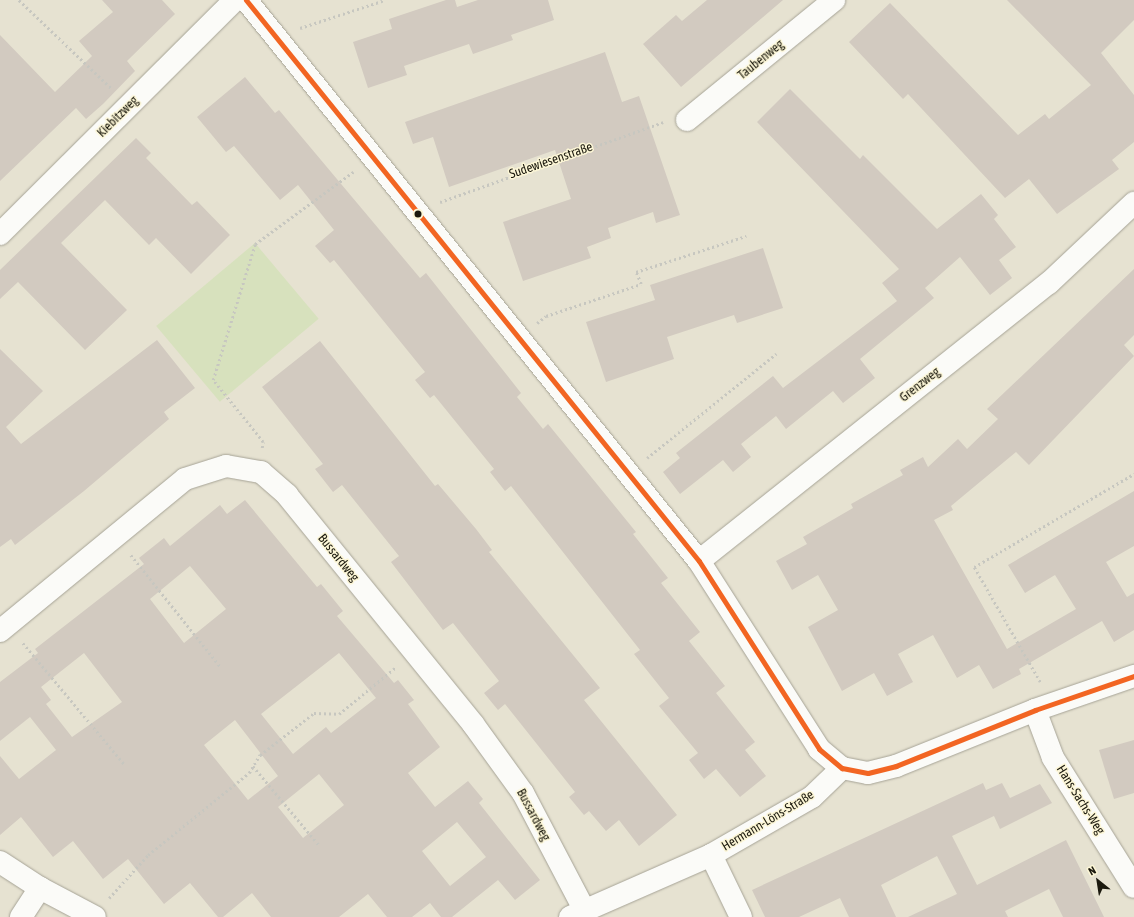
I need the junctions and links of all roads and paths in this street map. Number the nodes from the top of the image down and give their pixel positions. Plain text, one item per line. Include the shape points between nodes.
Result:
1 (19, 0) edge
2 (235, 0) edge
3 (246, 0) edge
4 (385, 0) edge
5 (834, 0) edge
6 (276, 36) junction
7 (129, 105) junction
8 (687, 120) joint
9 (372, 157) junction
10 (1134, 203) edge
11 (418, 214) junction
12 (0, 234) edge
13 (746, 236) dead end
14 (518, 338) junction
15 (776, 354) dead end
16 (260, 472) junction
17 (628, 473) junction
18 (1134, 474) edge
19 (115, 536) junction
20 (699, 561) junction
21 (4, 628) edge
22 (414, 652) junction
23 (220, 666) dead end
24 (1134, 676) edge
25 (1043, 707) junction
26 (125, 765) dead end
27 (253, 766) junction
28 (842, 768) junction
29 (320, 846) dead end
30 (711, 855) junction
31 (0, 862) edge
32 (1134, 886) edge
33 (40, 888) junction
34 (577, 914) edge
35 (94, 916) edge
36 (21, 917) edge
37 (741, 917) edge

1 - 7 path
2 - 7 street, Kiebitzweg
3 - 6 street
4 - 6 path
5 - 8 street, Taubenweg
6 - 9 street
7 - 12 street, Kiebitzweg
8 - 11 path, Sudewiesenstraße via 663,122 464,191
9 - 11 street
9 - 16 path via 254,244 213,380 263,442
10 - 20 street, Grenzweg via 1049,283
11 - 14 street
13 - 14 path via 636,272 641,284 546,316
14 - 17 street
15 - 17 path
16 - 19 street via 226,466 185,479
16 - 22 street, Bussardweg via 287,495
17 - 20 street
18 - 25 path via 974,567
19 - 21 street
19 - 23 path
20 - 28 street via 819,749
21 - 26 path
22 - 27 path via 339,714 314,713 260,756
22 - 34 street, Bussardweg via 473,724 523,793
24 - 25 street
25 - 28 street via 896,766 868,773
25 - 32 street, Hans-Sachs-Weg via 1053,758
27 - 29 path
27 - 35 path via 148,855
28 - 30 street, Hermann-Löns-Straße via 812,798
30 - 34 street, Hermann-Löns-Straße
30 - 37 street, Hermann-Löns-Straße
31 - 33 street
33 - 35 street
33 - 36 street

